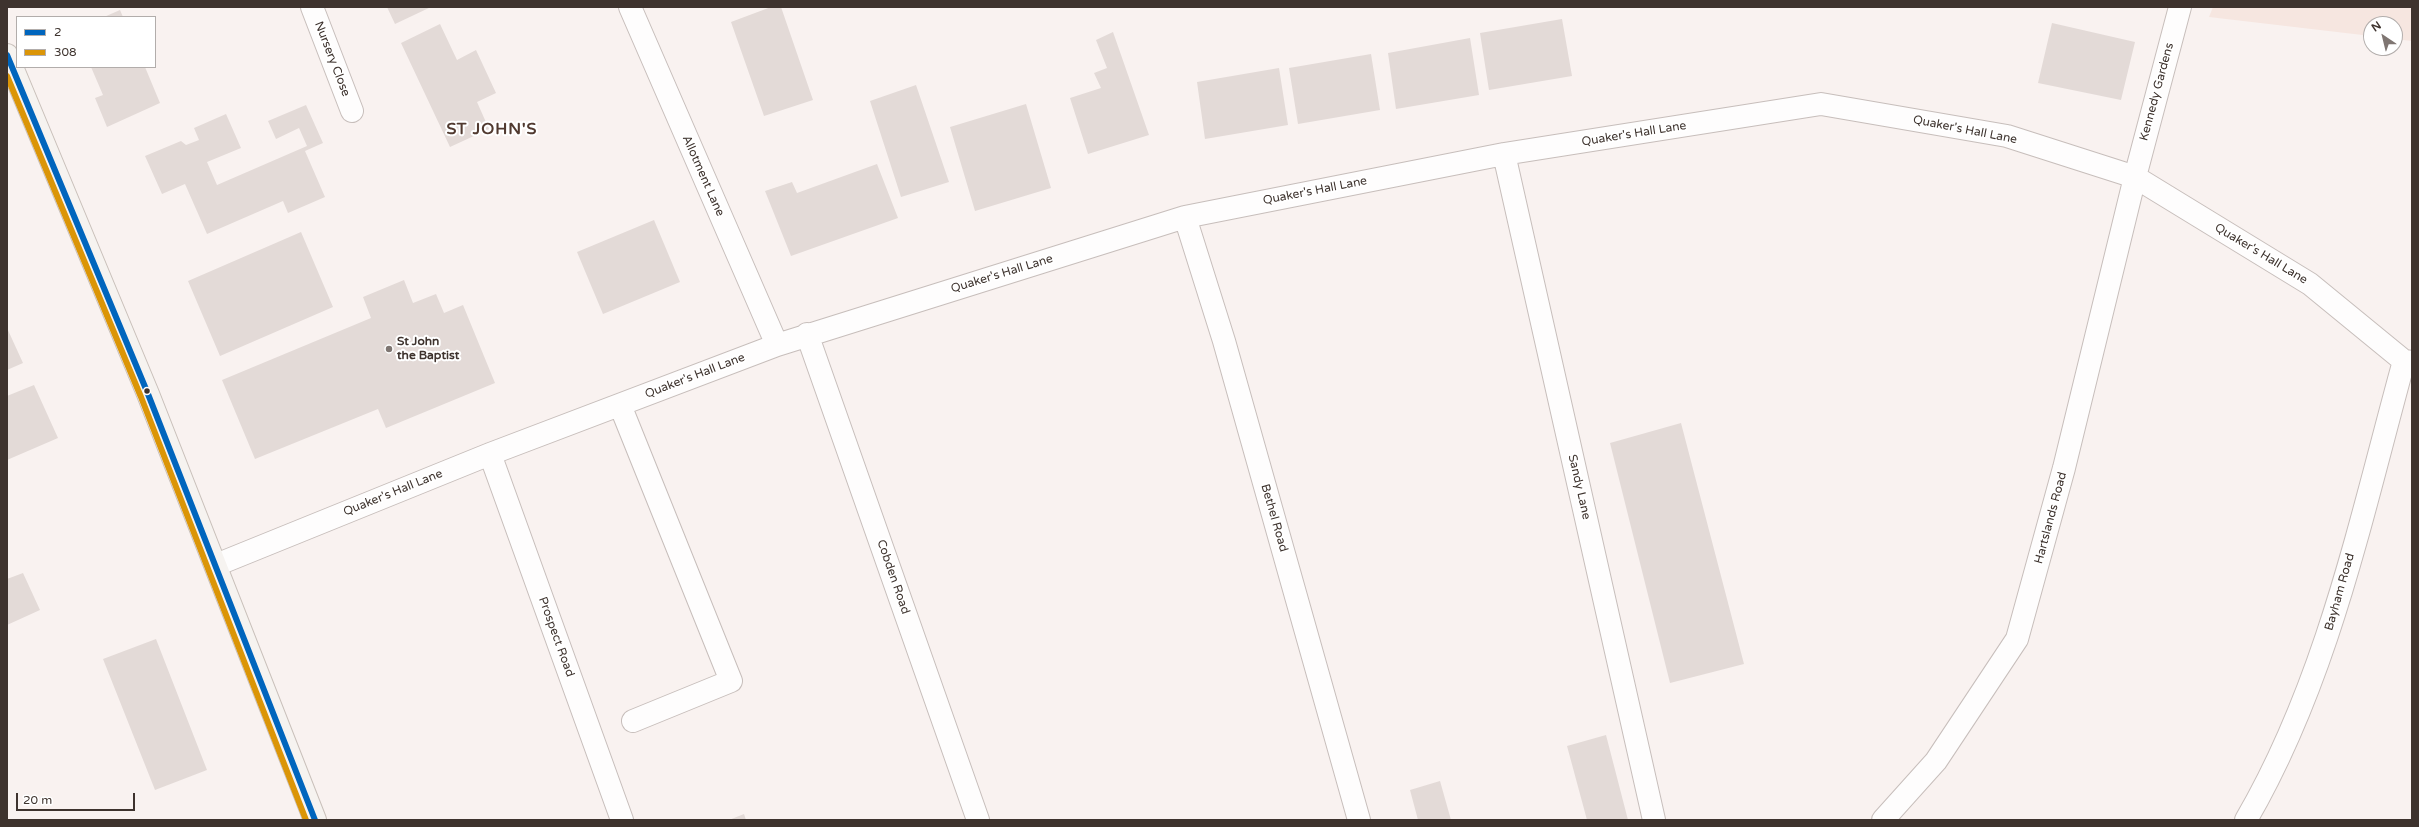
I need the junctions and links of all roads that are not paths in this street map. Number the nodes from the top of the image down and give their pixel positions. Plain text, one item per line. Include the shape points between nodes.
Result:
1 (312, 7) edge
2 (630, 7) edge
3 (2180, 7) edge
4 (7, 55) edge
5 (352, 111) dead end
6 (1504, 154) junction
7 (2135, 177) junction
8 (1185, 217) junction
9 (807, 334) junction
10 (777, 345) junction
11 (2408, 361) edge
12 (620, 405) junction
13 (490, 454) junction
14 (216, 565) junction
15 (633, 721) dead end
16 (315, 820) edge
17 (622, 820) edge
18 (978, 820) edge
19 (1359, 820) edge
20 (1654, 820) edge
21 (1883, 820) edge
22 (2246, 820) edge

1 - 5 street, Nursery Close
2 - 10 street, Allotment Lane
3 - 7 street, Kennedy Gardens
4 - 14 main road
6 - 7 street, Quaker's Hall Lane via 1821,104 2007,136
6 - 8 street, Quaker's Hall Lane
6 - 20 street, Sandy Lane
7 - 11 street, Quaker's Hall Lane via 2310,284
7 - 21 street, Hartslands Road via 2064,468 2017,640 1936,761
8 - 9 street, Quaker's Hall Lane
8 - 19 street, Bethel Road via 1226,349
9 - 10 street, Quaker's Hall Lane
9 - 18 street, Cobden Road
10 - 12 street, Quaker's Hall Lane
11 - 22 street, Bayham Road via 2310,688 2280,759
12 - 13 street, Quaker's Hall Lane
12 - 15 street via 731,681
13 - 14 street, Quaker's Hall Lane
13 - 17 street, Prospect Road
14 - 16 main road

